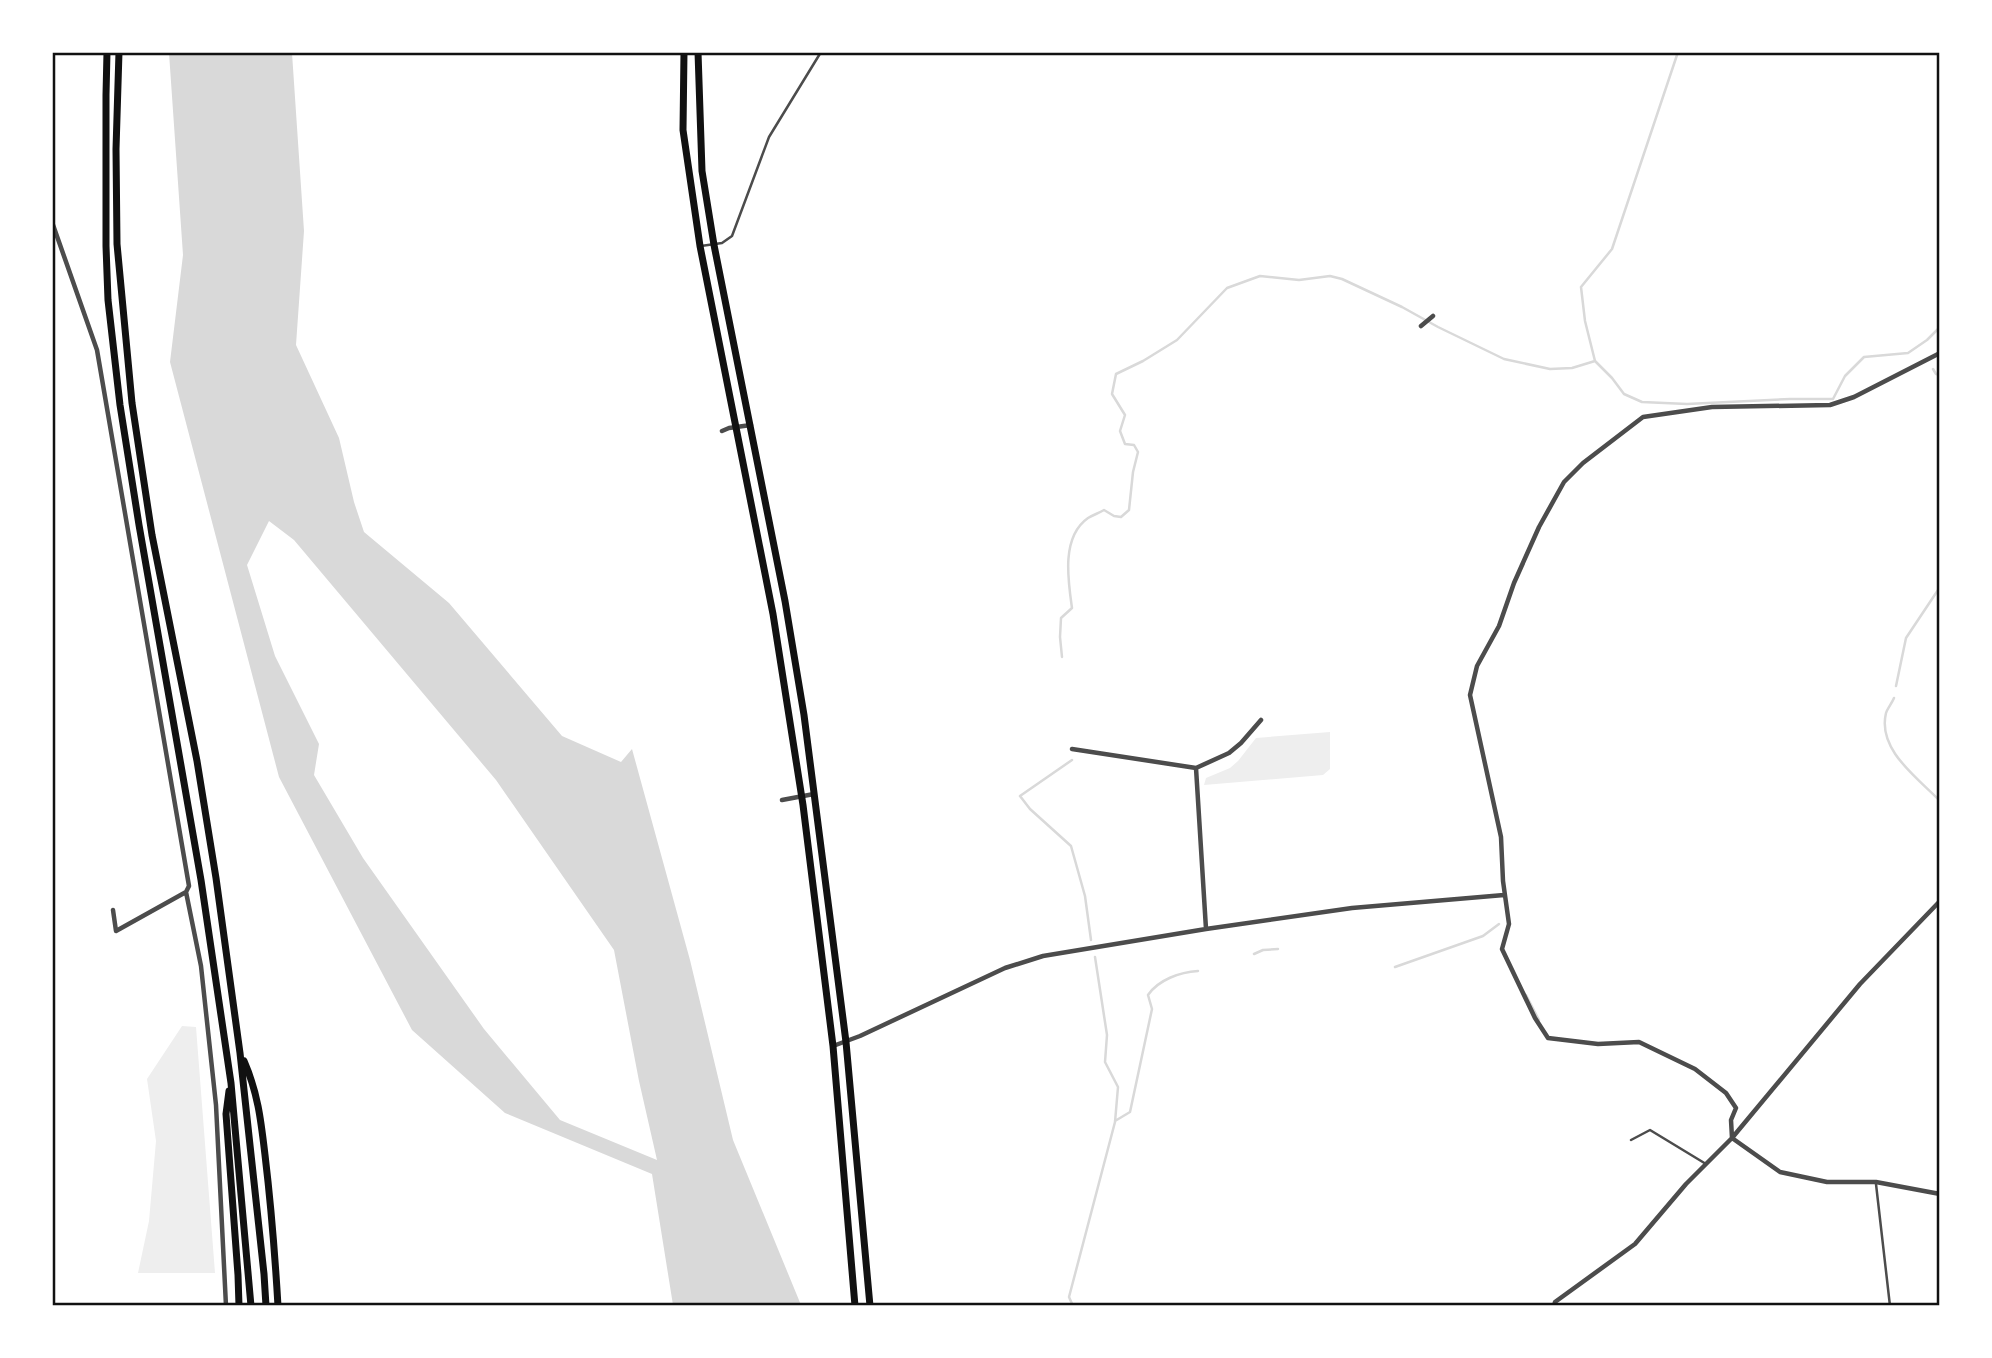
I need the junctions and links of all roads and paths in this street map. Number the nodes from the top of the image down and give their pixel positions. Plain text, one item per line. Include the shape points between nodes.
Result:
1 (107, 52) edge
2 (119, 52) edge
3 (684, 52) edge
4 (698, 52) edge
5 (821, 52) edge
6 (52, 222) edge
7 (715, 245) junction
8 (700, 246) junction
9 (1433, 316) dead end
10 (1421, 326) dead end
11 (1940, 353) edge
12 (751, 425) junction
13 (736, 427) junction
14 (722, 431) dead end
15 (1261, 720) dead end
16 (1072, 749) dead end
17 (1196, 768) junction
18 (815, 794) junction
19 (802, 797) junction
20 (782, 800) dead end
21 (186, 891) junction
22 (1504, 895) junction
23 (1940, 901) edge
24 (113, 910) dead end
25 (1206, 929) junction
26 (846, 1042) junction
27 (833, 1046) junction
28 (240, 1053) junction
29 (231, 1083) junction
30 (1732, 1138) junction
31 (1631, 1140) dead end
32 (1706, 1164) junction
33 (1876, 1182) junction
34 (1940, 1194) edge
35 (226, 1306) edge
36 (239, 1306) edge
37 (251, 1306) edge
38 (266, 1306) edge
39 (278, 1306) edge
40 (855, 1306) edge
41 (870, 1306) edge
42 (1554, 1306) edge
43 (1890, 1306) edge

1 - 29 main road via 106,246 120,405
2 - 28 main road via 117,244 132,403 152,535 197,761
3 - 8 main road via 683,130
4 - 7 main road via 702,171
5 - 7 lane via 769,137 732,236
6 - 21 street via 97,350 189,886
7 - 8 lane
7 - 12 main road
8 - 13 main road
9 - 10 street
11 - 22 street via 1830,405 1712,407 1643,417 1564,482 1477,666 1471,695 1501,836
12 - 13 street
12 - 18 main road
13 - 14 street
13 - 19 main road via 773,614
15 - 17 street via 1228,753
16 - 17 street
17 - 25 street
18 - 19 street
18 - 26 main road
19 - 20 street
19 - 27 main road
21 - 24 street via 116,931
21 - 35 street via 201,966 216,1105
22 - 25 street via 1352,908
22 - 30 street via 1508,924 1502,949 1548,1038 1598,1044 1639,1042 1680,1060 1726,1093 1736,1108
23 - 30 street via 1860,984
25 - 26 street via 1043,957 1005,968
26 - 27 street
26 - 41 main road
27 - 40 main road
28 - 38 main road
28 - 39 main road via 259,1105
29 - 36 main road via 226,1114
29 - 37 main road
30 - 32 street
30 - 33 street via 1780,1171 1827,1182
31 - 32 lane via 1650,1130
32 - 42 street via 1634,1244
33 - 34 street
33 - 43 lane

